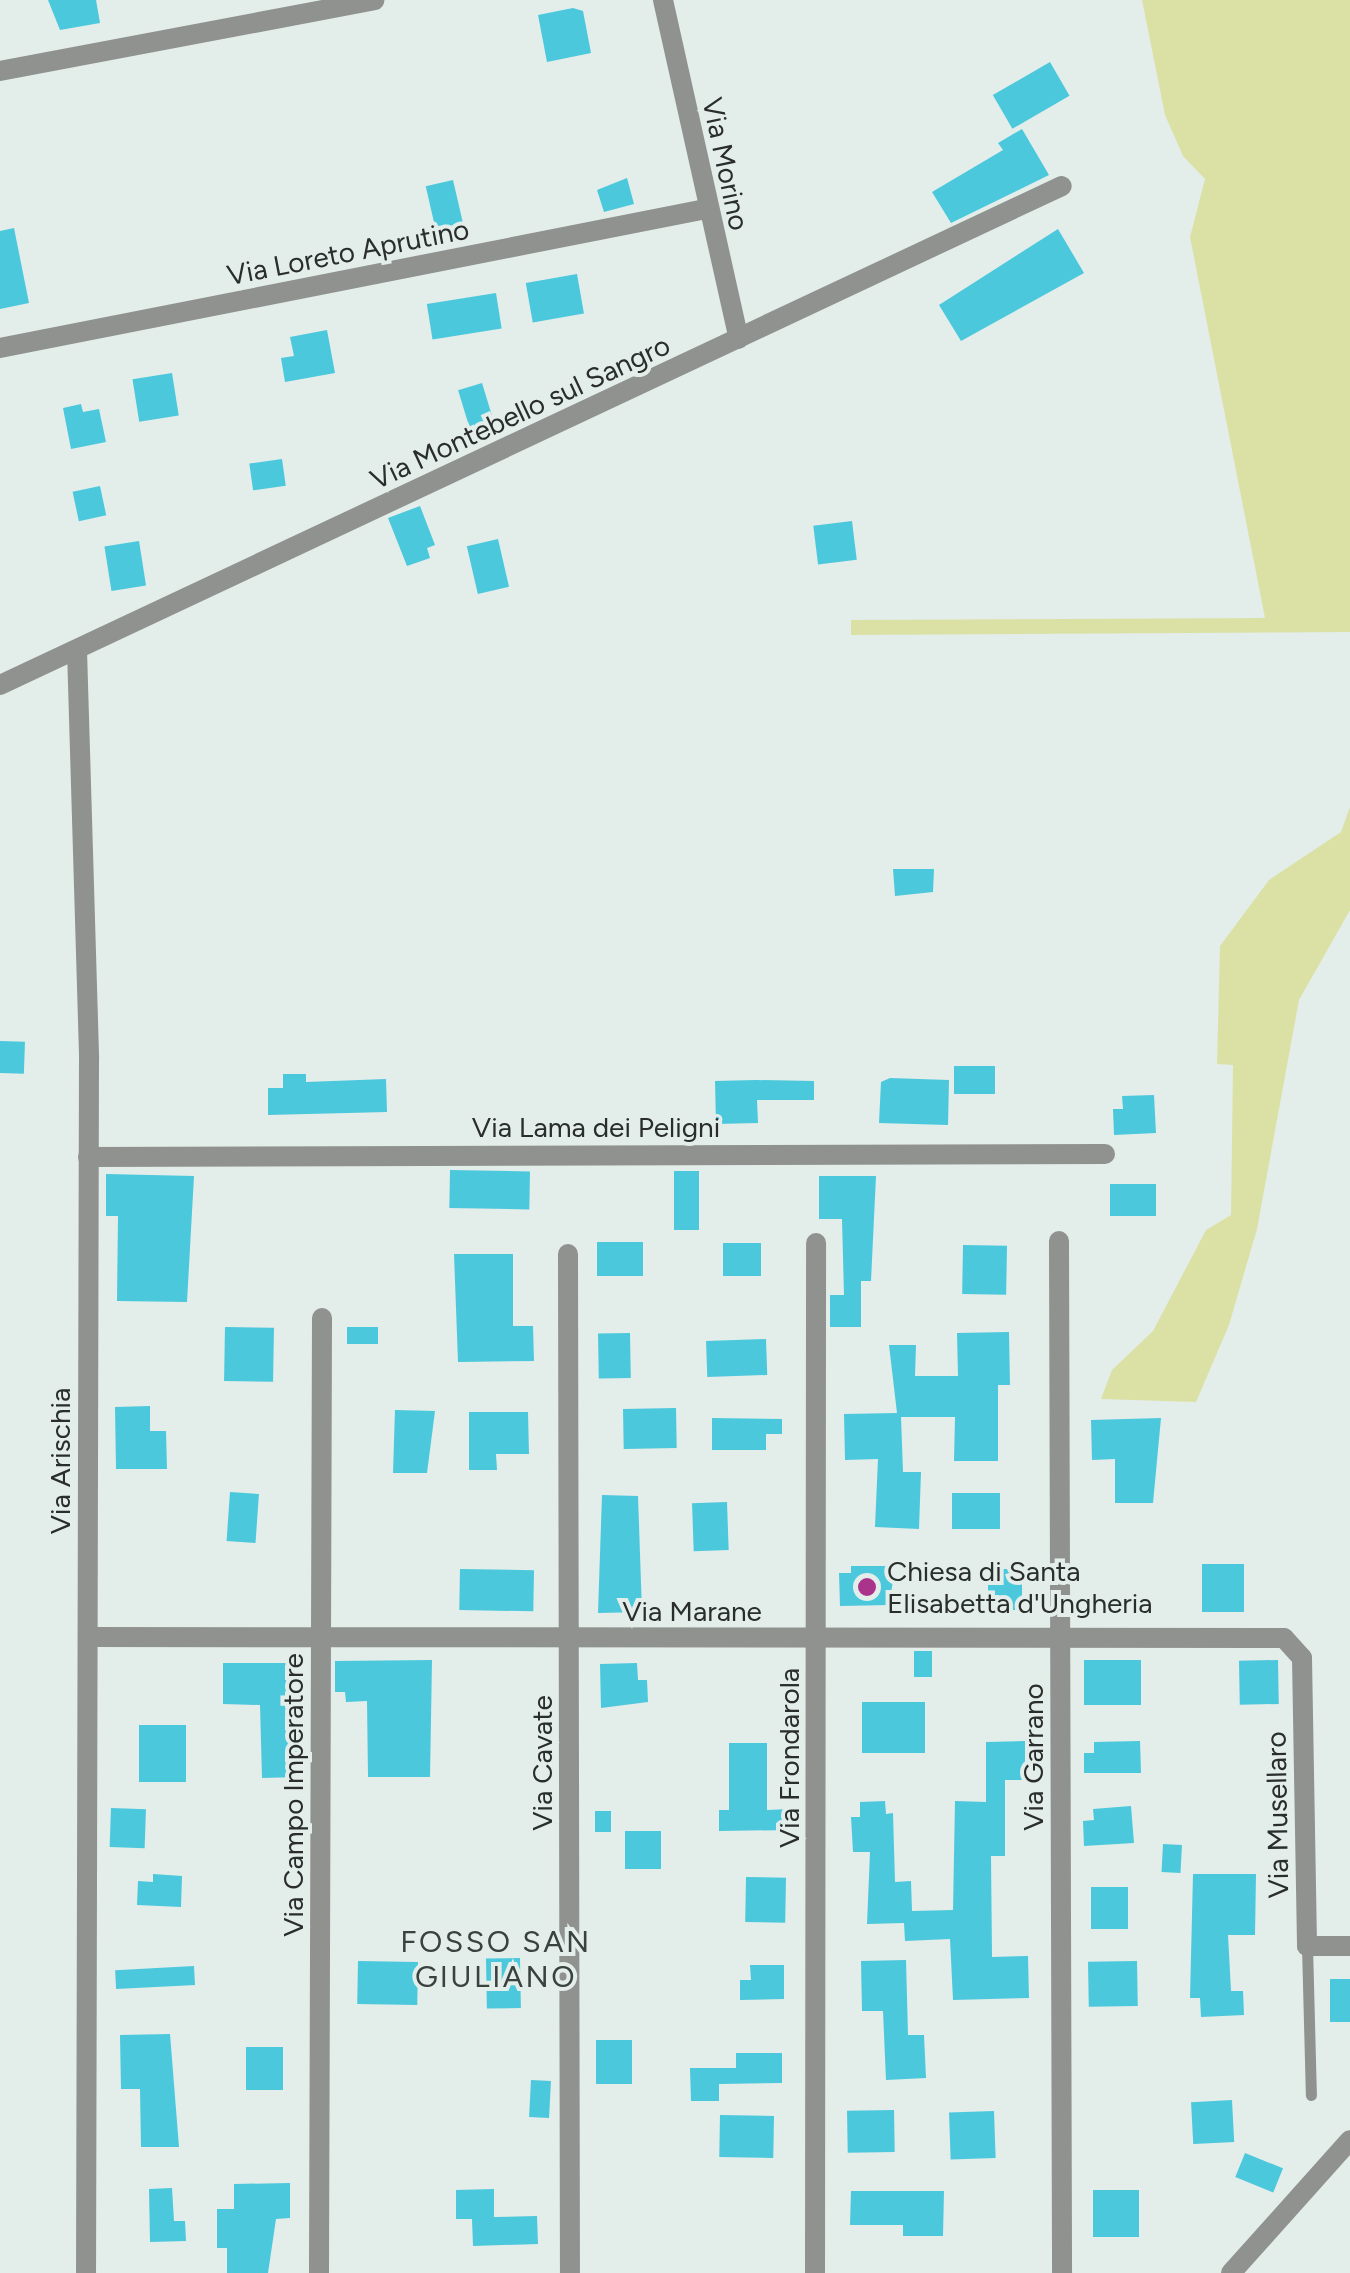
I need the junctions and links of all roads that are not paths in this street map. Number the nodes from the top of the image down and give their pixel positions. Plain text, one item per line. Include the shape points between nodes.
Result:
1 (374, 0) edge
2 (663, 0) edge
3 (0, 72) edge
4 (1062, 186) dead end
5 (706, 209) junction
6 (739, 340) junction
7 (0, 348) edge
8 (77, 650) junction
9 (0, 685) edge
10 (1105, 1154) dead end
11 (88, 1157) junction
12 (1059, 1241) dead end
13 (816, 1244) dead end
14 (568, 1254) dead end
15 (322, 1318) dead end
16 (88, 1636) junction
17 (570, 1638) junction
18 (1060, 1638) junction
19 (321, 1640) junction
20 (817, 1640) junction
21 (1294, 1642) joint
22 (1306, 1946) junction
23 (1350, 1946) edge
24 (1311, 2096) dead end
25 (1350, 2140) edge
26 (86, 2273) edge
27 (319, 2273) edge
28 (570, 2273) edge
29 (815, 2273) edge
30 (1062, 2273) edge
31 (1232, 2273) edge

1 - 3 street
2 - 5 street, Via Morino
4 - 6 street, Via Montebello sul Sangro
5 - 6 street, Via Morino
5 - 7 street, Via Loreto Aprutino
6 - 8 street, Via Montebello sul Sangro
8 - 9 street, Via Montebello sul Sangro
8 - 11 street, Via Arischia
10 - 11 street, Via Lama dei Peligni
11 - 16 street, Via Arischia
12 - 18 street, Via Garrano
13 - 20 street, Via Frondarola
14 - 17 street, Via Cavate
15 - 19 street, Via Campo Imperatore
16 - 19 street, Via Marane
16 - 26 street, Via Arischia
17 - 19 street, Via Marane
17 - 20 street, Via Marane
17 - 28 street, Via Cavate
18 - 20 street, Via Marane
18 - 21 street, Via Marane
18 - 30 street, Via Garrano
19 - 27 street, Via Campo Imperatore
20 - 29 street, Via Frondarola
21 - 22 street, Via Musellaro via 1302,1658
22 - 23 street
22 - 24 lane
25 - 31 street

